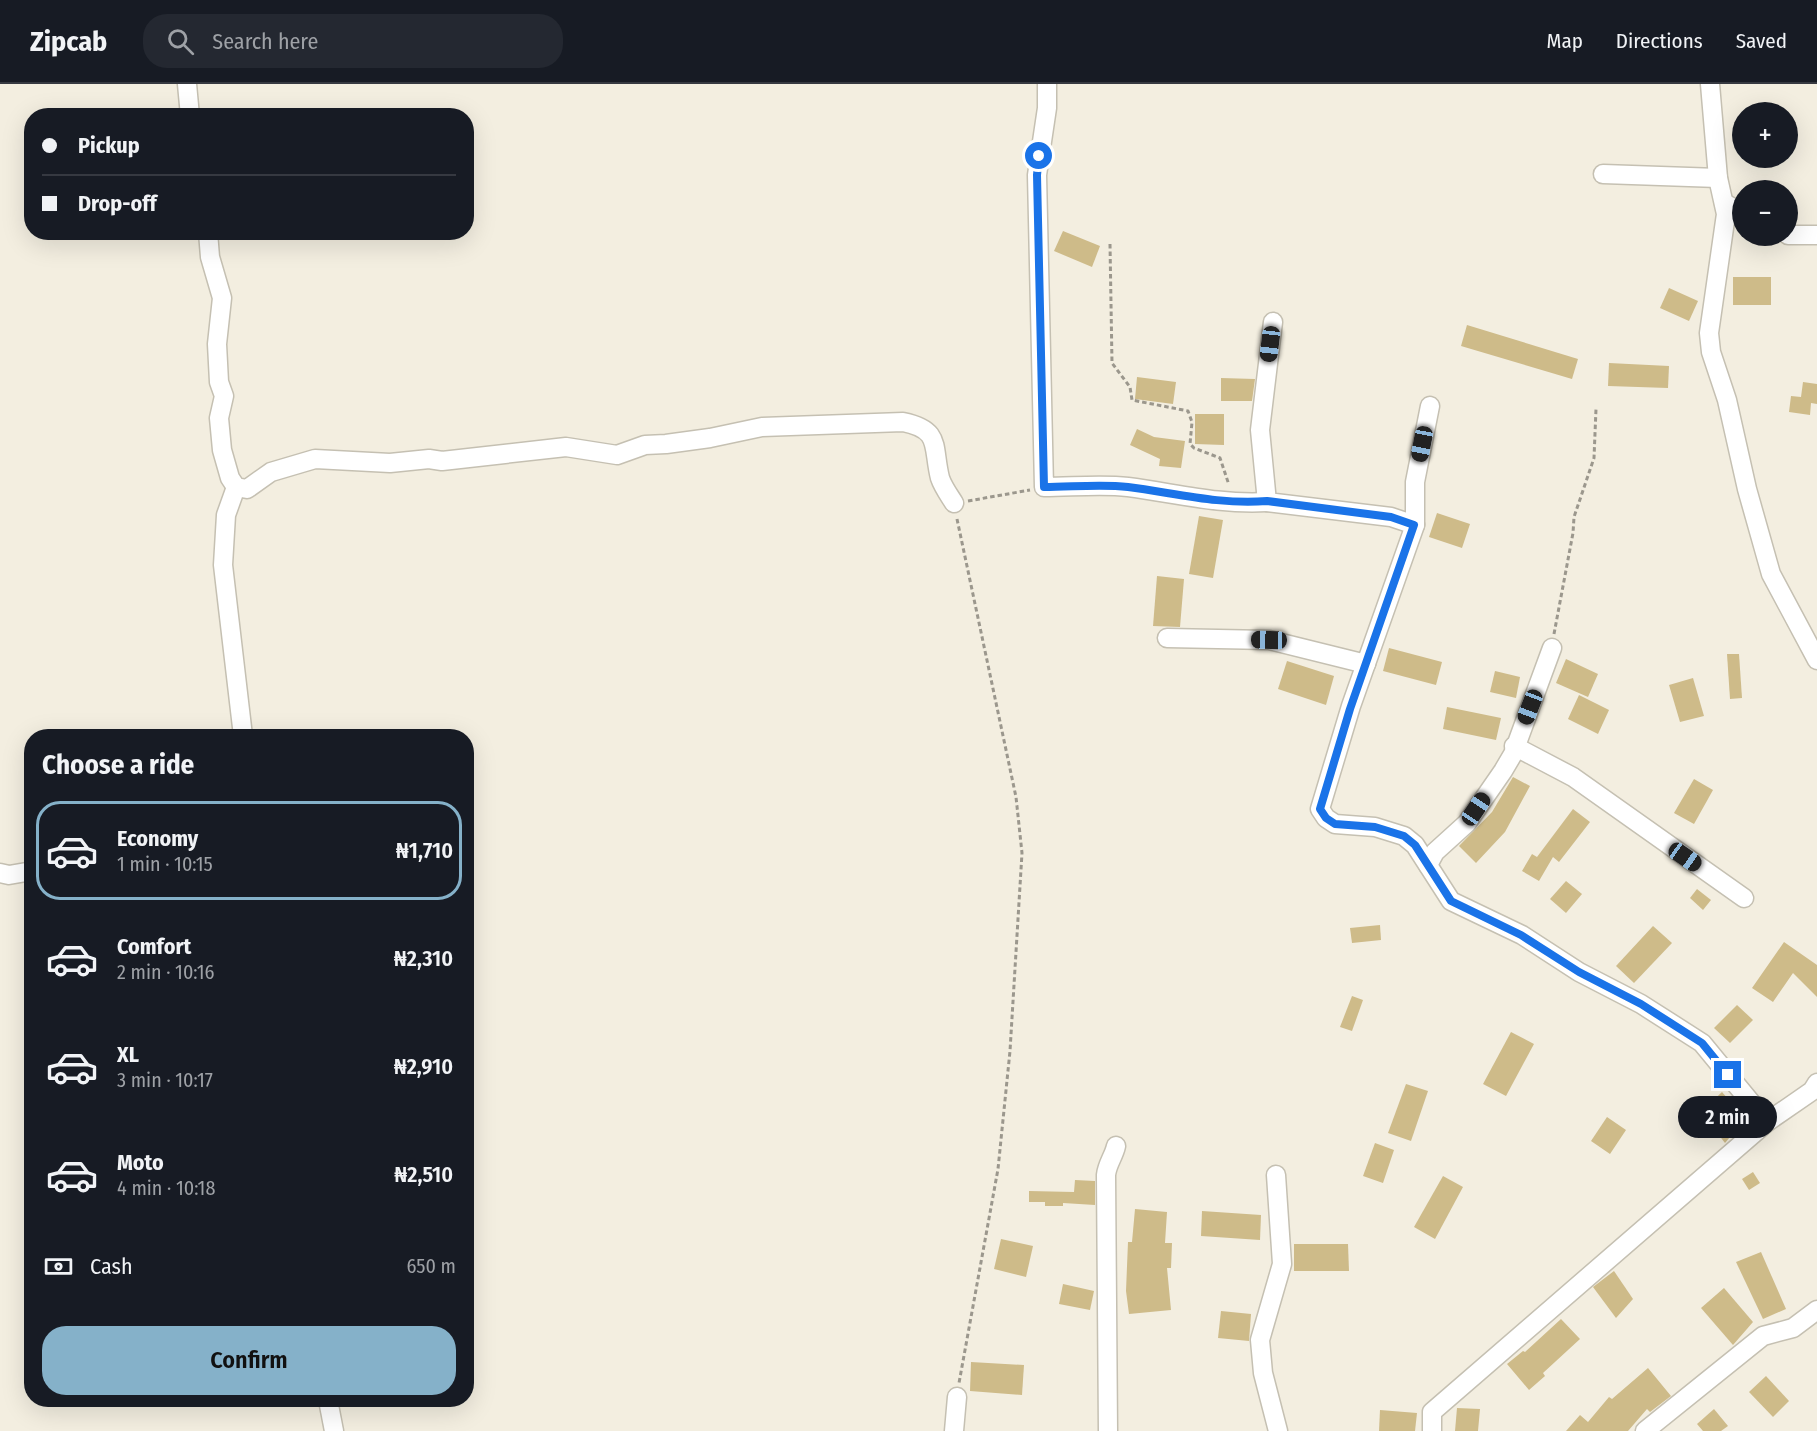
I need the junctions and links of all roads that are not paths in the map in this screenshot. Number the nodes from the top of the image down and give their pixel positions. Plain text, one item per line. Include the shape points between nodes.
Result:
1 (187, 84) edge
2 (1047, 84) edge
3 (1710, 84) edge
4 (189, 108) edge
5 (1603, 174) dead end
6 (1718, 178) junction
7 (1724, 202) junction
8 (1732, 207) edge
9 (1798, 235) edge
10 (1817, 235) edge
11 (209, 240) edge
12 (1273, 322) dead end
13 (1430, 406) dead end
14 (236, 488) junction
15 (1267, 501) junction
16 (954, 503) road end
17 (1414, 525) junction
18 (1167, 638) dead end
19 (1552, 648) road end
20 (1817, 660) edge
21 (1366, 664) junction
22 (242, 729) edge
23 (1514, 746) junction
24 (1428, 865) junction
25 (24, 872) edge
26 (0, 873) edge
27 (1744, 898) dead end
28 (1817, 1083) edge
29 (1767, 1122) junction
30 (1116, 1146) dead end
31 (1276, 1175) dead end
32 (1817, 1310) edge
33 (957, 1397) road end
34 (329, 1407) edge
35 (334, 1431) edge
36 (954, 1431) edge
37 (1108, 1431) edge
38 (1278, 1431) edge
39 (1432, 1431) edge
40 (1645, 1431) edge

1 - 4 street
2 - 15 street via 1037,175 1044,487 1110,486 1232,502
3 - 6 street
5 - 6 street
6 - 7 street
7 - 8 street
7 - 20 street via 1726,214 1709,333 1711,352 1771,574
9 - 10 street
11 - 14 street via 222,298 217,344 219,382 224,396 219,418 222,450
12 - 15 street via 1260,430
13 - 17 street via 1415,482
14 - 16 street via 247,489 271,472 315,459 390,464 566,447 617,455 645,445 762,427 903,422 921,426 929,433 941,480
14 - 22 street via 226,515 223,565
15 - 17 street via 1391,517
17 - 21 street
18 - 21 street via 1269,640
19 - 23 street
21 - 24 street via 1320,809 1335,824 1375,827 1404,836
23 - 24 street via 1496,784
23 - 27 street via 1573,777
24 - 29 street via 1451,901 1521,935 1702,1043
25 - 26 street
28 - 29 street via 1812,1091
29 - 39 street via 1432,1412
30 - 37 street via 1106,1175
31 - 38 street via 1282,1264 1260,1340 1263,1373
32 - 40 street via 1793,1328 1763,1336
33 - 36 street
34 - 35 street

